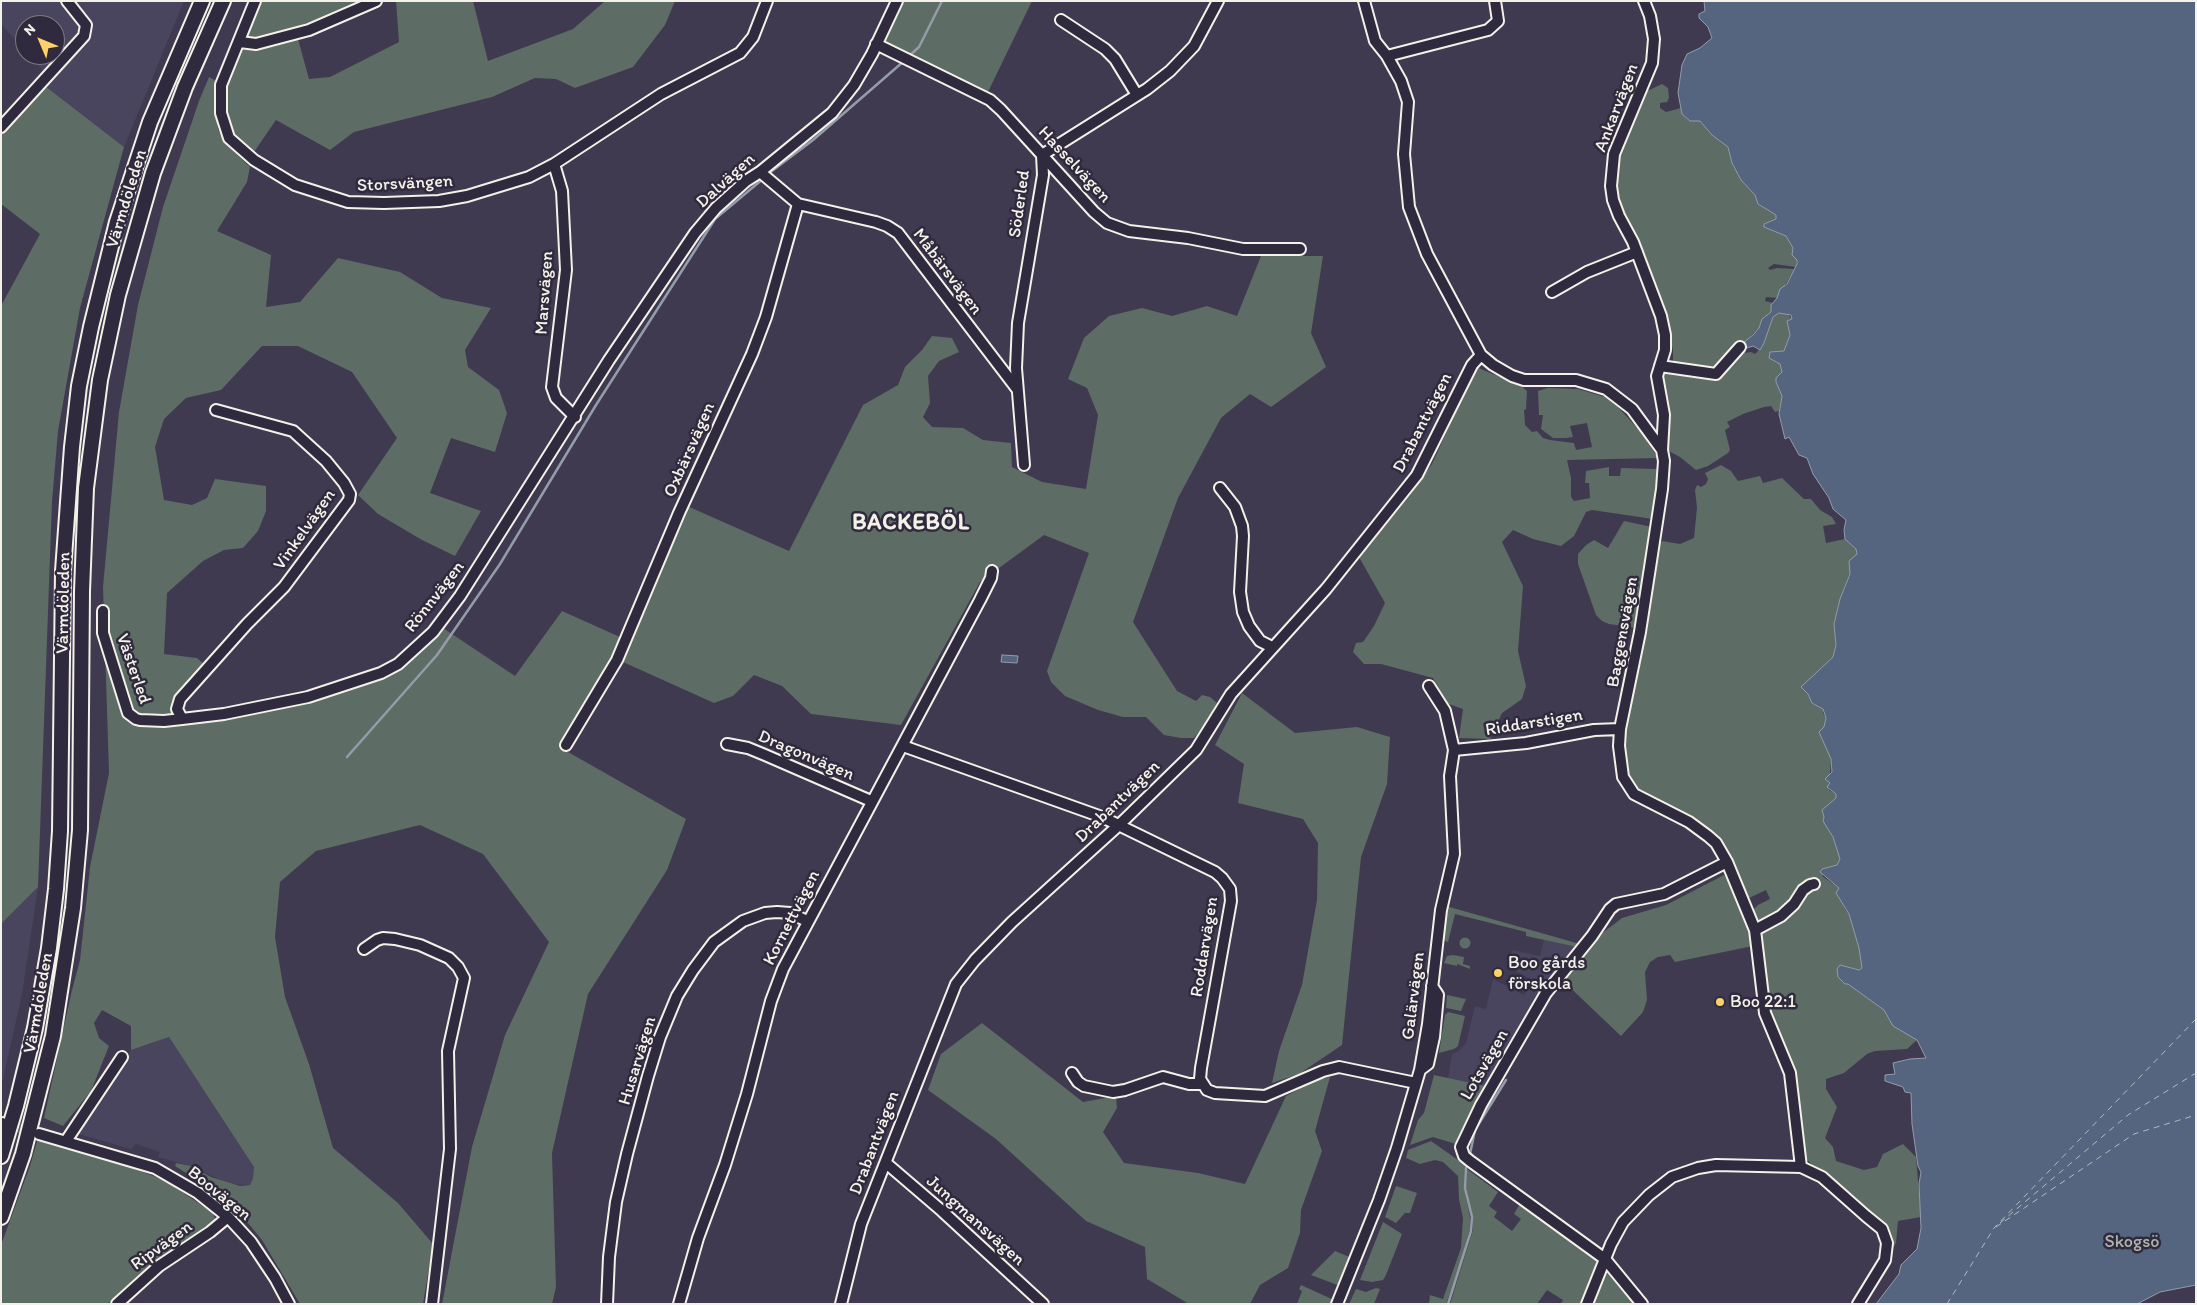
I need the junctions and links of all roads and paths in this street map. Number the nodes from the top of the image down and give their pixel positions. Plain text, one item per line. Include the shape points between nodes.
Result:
1 (67, 1) edge
2 (202, 1) edge
3 (223, 1) edge
4 (255, 1) edge
5 (376, 1) edge
6 (767, 1) edge
7 (897, 1) edge
8 (1218, 1) edge
9 (1364, 1) edge
10 (1495, 1) edge
11 (1644, 1) edge
12 (1061, 20) dead end
13 (240, 42) junction
14 (876, 44) junction
15 (1387, 56) junction
16 (1137, 95) junction
17 (1, 127) edge
18 (1042, 155) junction
19 (554, 164) junction
20 (760, 172) junction
21 (798, 204) junction
22 (1300, 249) dead end
23 (1637, 252) junction
24 (1552, 292) dead end
25 (1740, 347) dead end
26 (1481, 355) junction
27 (1660, 366) junction
28 (1017, 390) junction
29 (587, 397) joint
30 (216, 410) dead end
31 (574, 417) junction
32 (1662, 450) junction
33 (1024, 464) dead end
34 (1220, 488) dead end
35 (992, 571) dead end
36 (103, 611) dead end
37 (1272, 647) junction
38 (1430, 686) dead end
39 (179, 714) junction
40 (1620, 729) junction
41 (728, 744) dead end
42 (566, 745) dead end
43 (903, 746) junction
44 (1454, 750) junction
45 (871, 801) junction
46 (1119, 825) junction
47 (1727, 862) junction
48 (1814, 884) dead end
49 (807, 921) junction
50 (1755, 930) junction
51 (364, 949) dead end
52 (122, 1057) dead end
53 (1072, 1073) dead end
54 (1416, 1083) junction
55 (1202, 1084) junction
56 (39, 1134) tunnel mouth
57 (66, 1141) junction
58 (1, 1156) edge
59 (886, 1163) junction
60 (1801, 1167) junction
61 (1, 1217) edge
62 (228, 1217) junction
63 (1604, 1259) junction
64 (119, 1303) edge
65 (288, 1304) edge
66 (432, 1304) edge
67 (606, 1304) edge
68 (679, 1304) edge
69 (840, 1304) edge
70 (1042, 1304) edge
71 (1337, 1304) edge
72 (1587, 1304) edge
73 (1642, 1304) edge
74 (1858, 1304) edge

1 - 17 street via 86,25 84,36
2 - 58 highway, Värmdöleden via 150,122 118,222 79,386 63,571 62,766 56,889 35,1028
3 - 61 highway, Värmdöleden via 185,87 153,172 118,295 100,380 86,488 80,830 73,908 47,1062 23,1154
4 - 13 street, Storsvängen
5 - 13 street via 309,30 256,44
6 - 19 street, Storsvängen via 753,37 740,53 661,94
7 - 14 street, Dalvägen
8 - 16 street, Söderled via 1202,34 1188,52 1160,79
9 - 15 street via 1375,41
10 - 15 street via 1498,21 1488,30
11 - 23 street, Ankarvägen via 1654,39 1652,63 1616,148 1611,171 1613,200
12 - 16 street via 1105,49
13 - 19 street, Storsvängen via 221,85 220,104 227,134 254,160 310,192 348,202 438,201 467,196 529,177
14 - 18 street, Hasselvägen via 990,100
14 - 20 street, Dalvägen via 854,85 832,112
15 - 26 street via 1408,102 1404,154 1409,207 1426,254
16 - 18 street, Söderled
18 - 22 street, Hasselvägen via 1094,212 1119,228 1243,249
18 - 28 street, Söderled via 1043,175 1018,323
19 - 31 street, Marsvägen via 562,191 566,270 552,387 556,398
20 - 21 street
20 - 29 street, Dalvägen via 716,208 695,233 608,360
21 - 28 street, Måbärsvägen via 876,222 898,233
21 - 42 street, Oxbärsvägen via 766,317 752,354 679,513 617,660
23 - 24 street via 1587,272
23 - 27 street, Ankarvägen via 1661,316 1665,350
25 - 27 street via 1716,374
26 - 32 street via 1499,369 1524,380 1576,380 1606,389 1632,409
26 - 37 street, Drabantvägen via 1472,364 1417,475 1326,589
27 - 32 street, Ankarvägen via 1657,376 1664,416
28 - 33 street, Söderled
29 - 31 street, Rönnvägen
30 - 39 street, Vinkelvägen via 293,431 326,461 350,494 349,500 284,587 180,699
31 - 39 street, Rönnvägen via 460,596 433,632 404,659 381,674 308,697 213,716
32 - 40 street, Baggensvägen via 1662,488 1650,570
34 - 37 street via 1235,507 1242,526 1240,592 1243,612 1260,641
35 - 43 street, Kornettvägen
36 - 39 street, Västerled via 103,633 128,713 140,720 164,721
37 - 46 street, Drabantvägen via 1231,694 1196,750
38 - 44 street, Galärvägen via 1445,711
40 - 44 street, Riddarstigen
40 - 47 street, Baggensvägen via 1620,765 1634,794 1689,822 1716,843
41 - 45 street, Dragonvägen via 748,748 816,775
43 - 45 street, Kornettvägen
43 - 46 street, Roddarvägen via 1091,812
44 - 54 street, Galärvägen via 1450,776 1454,854 1440,910 1428,1024
45 - 49 street, Kornettvägen
46 - 55 street, Roddarvägen via 1216,872 1230,889 1231,901 1200,1068
46 - 59 street, Drabantvägen via 1012,922 964,972 956,984
47 - 50 street, Baggensvägen
47 - 63 street, Lotsvägen via 1664,894 1616,904 1610,909 1546,994 1480,1105 1463,1141 1461,1152 1470,1161
48 - 50 street via 1803,890 1781,916
49 - 67 street, Husarvägen via 790,913 777,912 743,921 714,942 677,996 648,1076 620,1183
49 - 68 street, Kornettvägen via 771,1001 747,1094
50 - 60 street, Baggensvägen via 1765,1013 1790,1073
51 - 66 street via 383,938 420,945 449,958 464,978 448,1051 450,1149
52 - 57 street
53 - 55 street via 1084,1086 1113,1092 1163,1076 1189,1084
54 - 55 street via 1339,1067 1266,1096 1215,1093
54 - 71 street, Galärvägen via 1377,1207
56 - 57 street, Boovägen
57 - 62 street, Boovägen via 129,1159 169,1175
59 - 69 street, Drabantvägen via 861,1224
59 - 70 street, Jungmansvägen
60 - 63 street via 1716,1166 1677,1175 1659,1186 1633,1210 1617,1232
60 - 74 street via 1822,1178 1885,1235 1888,1251 1885,1260
62 - 64 street, Ripvägen via 159,1266
62 - 65 street, Boovägen via 261,1255
63 - 72 street
63 - 73 street, Lotsvägen

